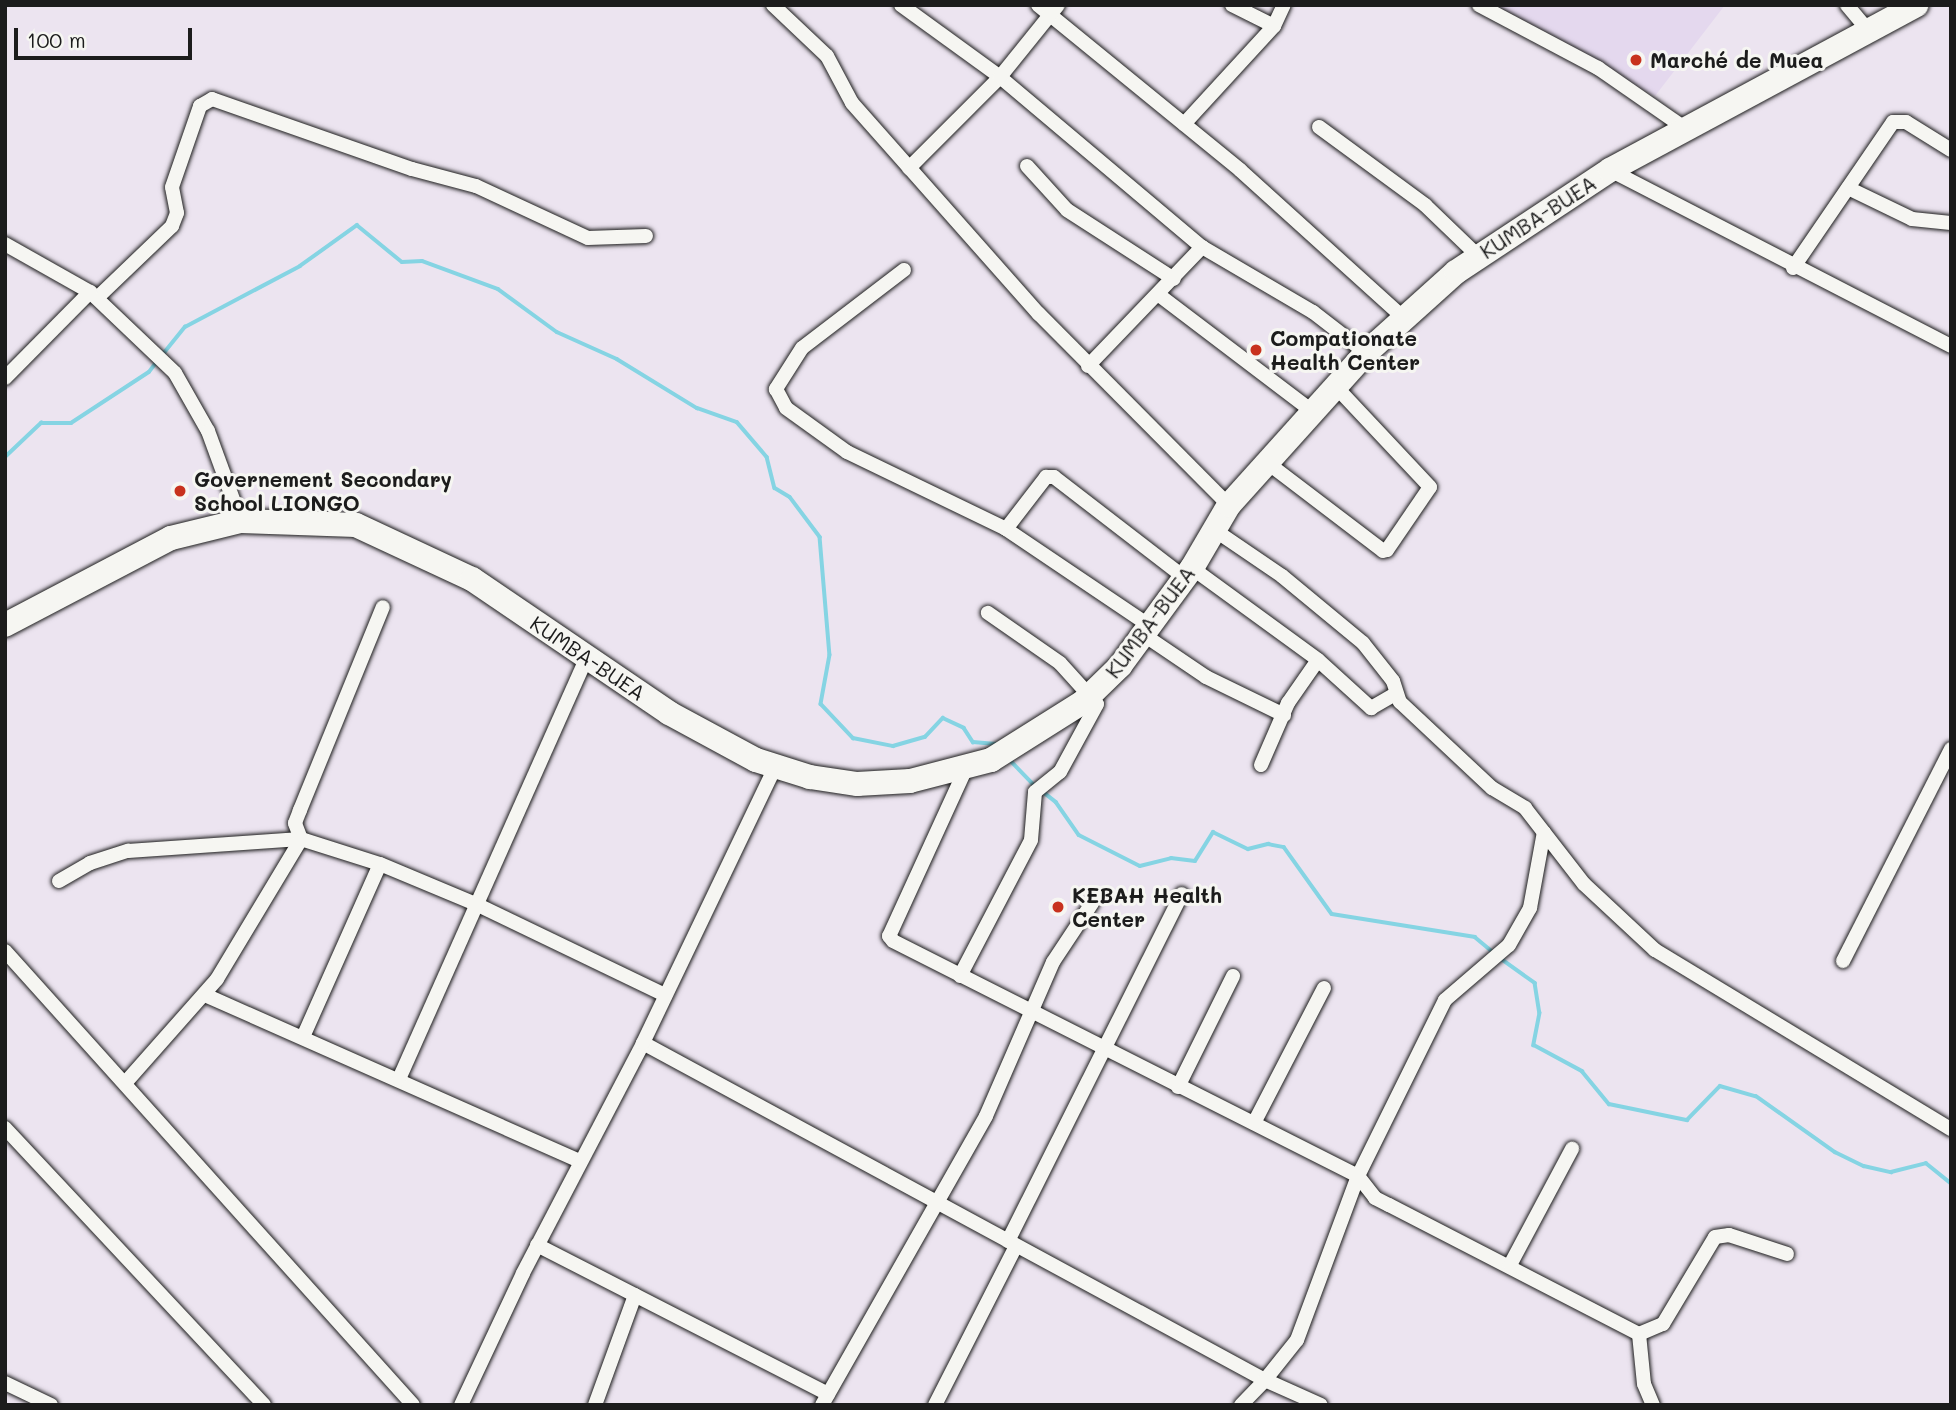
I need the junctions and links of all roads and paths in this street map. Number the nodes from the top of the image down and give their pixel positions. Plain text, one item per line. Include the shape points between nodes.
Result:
1 (773, 5) edge
2 (901, 5) edge
3 (1038, 5) edge
4 (1231, 5) edge
5 (1284, 5) edge
6 (1479, 5) edge
7 (1847, 5) edge
8 (1916, 5) edge
9 (1054, 10) edge
10 (1274, 26) junction
11 (1868, 30) junction
12 (1000, 77) junction
13 (1184, 124) junction
14 (1319, 127) dead end
15 (1686, 129) junction
16 (1951, 150) edge
17 (1027, 166) dead end
18 (909, 168) junction
19 (1610, 170) junction
20 (1848, 188) junction
21 (1951, 223) edge
22 (646, 236) dead end
23 (5, 244) edge
24 (1202, 247) junction
25 (1478, 256) junction
26 (1793, 268) junction
27 (904, 270) dead end
28 (1174, 279) junction
29 (94, 295) junction
30 (1159, 295) junction
31 (1405, 319) junction
32 (1949, 341) edge
33 (1366, 353) junction
34 (1088, 366) junction
35 (5, 378) edge
36 (1336, 387) junction
37 (1312, 412) junction
38 (1269, 464) junction
39 (1229, 505) junction
40 (241, 522) junction
41 (1006, 529) junction
42 (1216, 531) junction
43 (1189, 573) junction
44 (383, 607) dead end
45 (988, 613) dead end
46 (5, 625) edge
47 (1147, 630) junction
48 (587, 657) junction
49 (1318, 660) junction
50 (1093, 694) junction
51 (1395, 694) junction
52 (1284, 715) junction
53 (1951, 749) edge
54 (1261, 765) dead end
55 (776, 766) junction
56 (967, 766) junction
57 (1544, 832) junction
58 (301, 839) junction
59 (380, 864) junction
60 (59, 881) dead end
61 (1182, 894) dead end
62 (1092, 903) dead end
63 (478, 905) junction
64 (5, 951) edge
65 (1843, 961) dead end
66 (960, 976) junction
67 (1233, 976) dead end
68 (1324, 988) dead end
69 (205, 995) junction
70 (665, 995) junction
71 (1031, 1013) junction
72 (303, 1037) junction
73 (643, 1043) junction
74 (1106, 1051) junction
75 (399, 1079) junction
76 (126, 1082) junction
77 (1178, 1087) junction
78 (1254, 1123) junction
79 (5, 1128) edge
80 (1951, 1129) edge
81 (1572, 1149) dead end
82 (580, 1161) junction
83 (1358, 1176) junction
84 (937, 1201) junction
85 (1012, 1243) junction
86 (537, 1245) junction
87 (1787, 1254) dead end
88 (1510, 1265) junction
89 (635, 1295) junction
90 (1639, 1334) junction
91 (1265, 1380) junction
92 (5, 1383) edge
93 (825, 1399) edge
94 (1646, 1402) edge
95 (51, 1405) edge
96 (264, 1405) edge
97 (413, 1405) edge
98 (461, 1405) edge
99 (595, 1405) edge
100 (935, 1405) edge
101 (1241, 1405) edge
102 (1321, 1405) edge

1 - 18 street via 827,56 852,103
2 - 12 street
3 - 9 street
4 - 10 street
5 - 10 street
6 - 15 street via 1598,68
7 - 11 street
8 - 11 highway, KUMBA-BUEA
9 - 12 street
9 - 13 street
10 - 13 street
11 - 15 highway, KUMBA-BUEA
12 - 18 street
12 - 24 street
13 - 31 street
14 - 25 street via 1426,205
15 - 19 highway, KUMBA-BUEA
16 - 20 street via 1906,122 1893,122
17 - 28 street via 1067,211
18 - 34 street
19 - 25 highway, KUMBA-BUEA
19 - 26 street
20 - 21 street via 1912,219
20 - 26 street
22 - 29 street via 588,238 476,186 402,166 212,99 200,106 172,187 177,213 172,226
23 - 29 street
24 - 28 street
24 - 33 street via 1313,312
25 - 31 highway, KUMBA-BUEA
26 - 32 street
27 - 41 street via 802,348 776,389 777,399 847,452
28 - 30 street
29 - 35 street
29 - 40 street via 175,373 208,431
30 - 34 street
30 - 37 street
31 - 33 highway, KUMBA-BUEA
33 - 36 highway, KUMBA-BUEA
34 - 39 street
36 - 37 highway, KUMBA-BUEA
36 - 38 street via 1430,487 1387,550
37 - 38 highway, KUMBA-BUEA
38 - 39 highway, KUMBA-BUEA
39 - 42 highway, KUMBA-BUEA
40 - 46 highway, KUMBA-BUEA via 159,542
40 - 48 highway, KUMBA-BUEA via 321,521 362,527 472,579
41 - 43 street via 1050,475
41 - 47 street
42 - 43 highway, KUMBA-BUEA
42 - 51 street via 1282,576 1363,643 1393,681
43 - 47 highway, KUMBA-BUEA
43 - 49 street
44 - 58 street via 295,824
45 - 50 street via 1029,638
47 - 50 highway, KUMBA-BUEA
47 - 52 street via 1206,677
48 - 55 highway, KUMBA-BUEA via 679,719 747,756
48 - 63 street
49 - 51 street via 1371,708
49 - 52 street
50 - 56 highway, KUMBA-BUEA via 1016,748
50 - 66 street via 1097,704 1060,772 1035,792 1031,840
51 - 57 street via 1483,781 1525,808
52 - 54 street
53 - 65 street
55 - 56 highway, KUMBA-BUEA via 857,784 910,781
55 - 70 street
56 - 66 street via 890,936
57 - 80 street via 1590,890 1663,957
57 - 83 street via 1534,898 1518,930 1494,960 1444,1000
58 - 59 street
58 - 60 street via 128,851 90,863
58 - 69 street
59 - 63 street
59 - 72 street
61 - 74 street
62 - 71 street via 1053,962
63 - 70 street
63 - 75 street
64 - 76 street
66 - 71 street
67 - 77 street
68 - 78 street
69 - 72 street
69 - 76 street
70 - 73 street
71 - 74 street
71 - 84 street via 986,1116
72 - 75 street
73 - 82 street
73 - 84 street
74 - 77 street
74 - 85 street
75 - 82 street
76 - 97 street
77 - 78 street
78 - 83 street
79 - 96 street
81 - 88 street
82 - 86 street
83 - 88 street via 1375,1198
83 - 91 street via 1297,1340
84 - 85 street
84 - 93 street
85 - 91 street
85 - 100 street
86 - 89 street
86 - 98 street
87 - 90 street via 1729,1235 1715,1237 1664,1324
88 - 90 street
89 - 93 street
89 - 99 street
90 - 94 street
91 - 101 street
91 - 102 street
92 - 95 street

